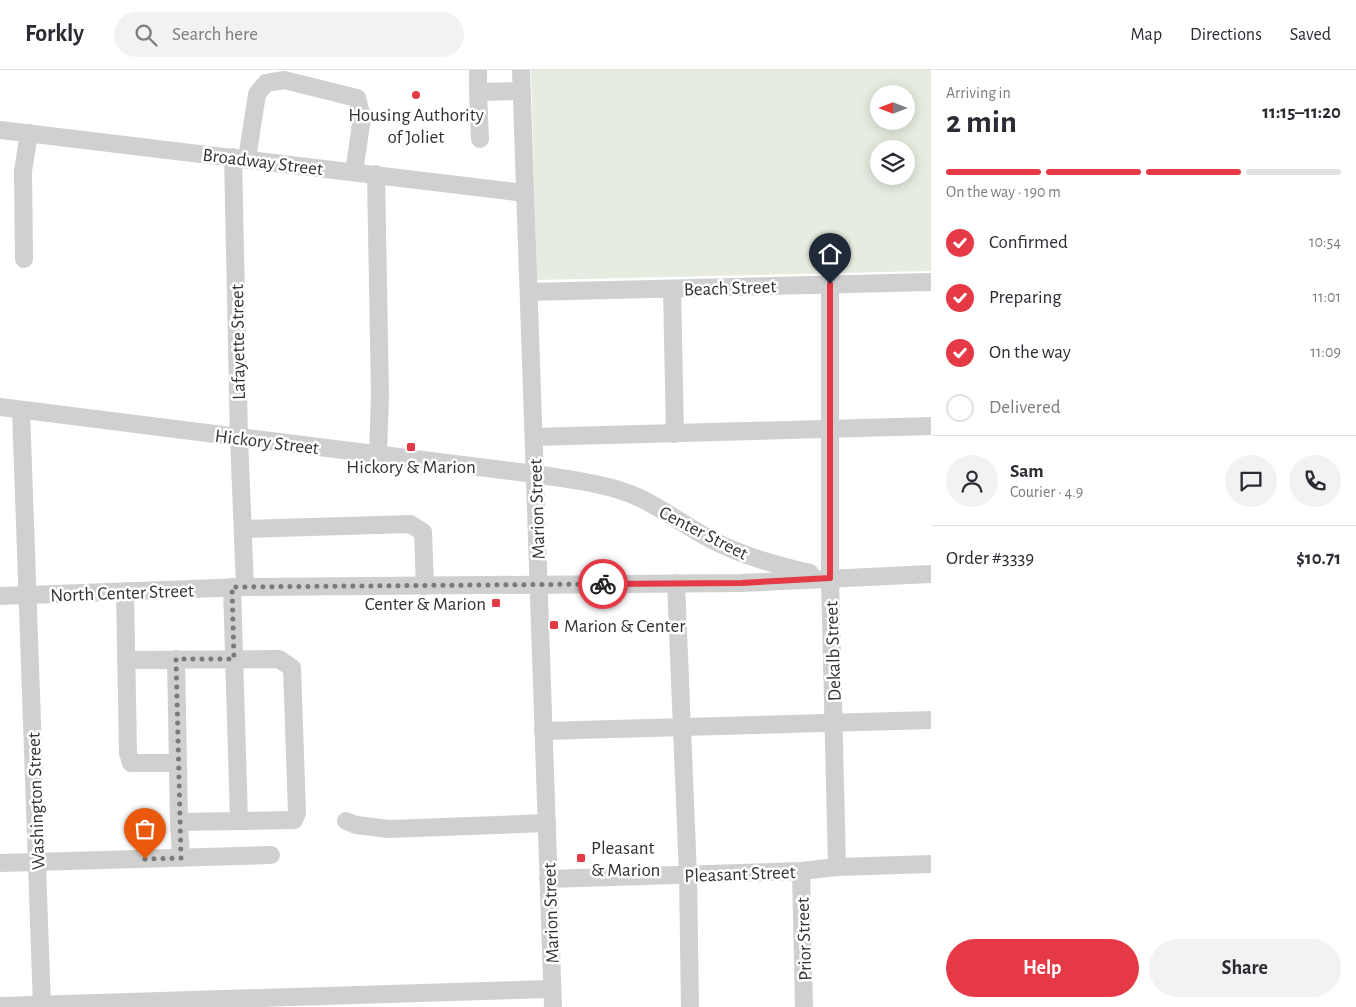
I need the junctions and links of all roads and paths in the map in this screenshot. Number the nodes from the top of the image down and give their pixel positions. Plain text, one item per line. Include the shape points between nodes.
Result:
1 (478, 70) edge
2 (521, 70) edge
3 (522, 90) junction
4 (478, 92) junction
5 (0, 130) edge
6 (29, 133) junction
7 (480, 138) dead end
8 (240, 158) junction
9 (354, 172) junction
10 (376, 174) junction
11 (525, 193) junction
12 (24, 259) dead end
13 (931, 282) edge
14 (830, 284) junction
15 (672, 288) junction
16 (529, 292) junction
17 (0, 407) edge
18 (22, 410) junction
19 (931, 426) edge
20 (830, 430) junction
21 (675, 434) junction
22 (534, 437) junction
23 (239, 438) junction
24 (378, 454) junction
25 (535, 474) junction
26 (243, 530) junction
27 (931, 574) edge
28 (830, 578) junction
29 (676, 584) junction
30 (538, 585) junction
31 (425, 586) junction
32 (238, 587) junction
33 (124, 591) junction
34 (28, 595) junction
35 (0, 596) edge
36 (176, 659) junction
37 (234, 659) junction
38 (126, 660) junction
39 (931, 720) edge
40 (834, 724) junction
41 (682, 726) junction
42 (544, 731) junction
43 (178, 763) junction
44 (239, 821) junction
45 (346, 821) dead end
46 (179, 822) junction
47 (547, 824) junction
48 (271, 856) dead end
49 (181, 858) junction
50 (38, 862) junction
51 (0, 863) edge
52 (931, 864) edge
53 (837, 867) junction
54 (801, 872) junction
55 (688, 875) junction
56 (548, 879) junction
57 (552, 989) junction
58 (0, 1006) edge
59 (42, 1006) edge
60 (553, 1007) edge
61 (690, 1007) edge
62 (804, 1007) edge

1 - 4 street
2 - 3 street, Marion Street
3 - 4 street
3 - 11 street, Marion Street
4 - 7 street
5 - 6 street, Broadway Street
6 - 8 street, Broadway Street
6 - 12 street via 23,172
8 - 9 street, Broadway Street
8 - 9 street, Lafayette Street via 258,94 266,83 284,80 357,98 362,118
8 - 23 street, Lafayette Street
9 - 10 street, Broadway Street
10 - 11 street, Broadway Street
10 - 24 street
11 - 16 street, Marion Street
13 - 14 street, Beach Street
14 - 15 street, Beach Street
14 - 20 street, Dekalb Street
15 - 16 street, Beach Street
15 - 21 street
16 - 22 street, Marion Street
17 - 18 street, Hickory Street
18 - 23 street, Hickory Street
18 - 34 street, Washington Street
19 - 20 street
20 - 21 street
20 - 28 street, Dekalb Street
21 - 22 street
22 - 25 street, Marion Street
23 - 24 street, Hickory Street
23 - 26 street, Lafayette Street
24 - 25 street, Hickory Street
25 - 28 street, Center Street via 626,492 740,554
25 - 30 street, Marion Street
26 - 31 street via 410,524 423,532
26 - 32 street, Lafayette Street
27 - 28 street
28 - 29 street, Center Street
28 - 40 street, Dekalb Street
29 - 30 street, Center Street
29 - 41 street
30 - 31 street, Center Street
30 - 42 street, Marion Street
31 - 32 street, Center Street
32 - 33 street, North Center Street
32 - 37 street, Lafayette Street
33 - 34 street, North Center Street
33 - 38 street
34 - 35 street, North Center Street
34 - 50 street, Washington Street
36 - 37 street
36 - 38 street
36 - 43 street
37 - 44 street, Lafayette Street
37 - 44 street via 279,659 292,668 297,804 294,820
38 - 43 street via 128,753 131,763
39 - 40 street
40 - 41 street
40 - 53 street, Dekalb Street
41 - 42 street
41 - 55 street
42 - 47 street, Marion Street
43 - 46 street
44 - 46 street
45 - 47 street via 389,829
46 - 49 street
47 - 56 street, Marion Street
48 - 49 street
49 - 50 street
50 - 51 street
50 - 59 street, Washington Street
52 - 53 street, Pleasant Street
53 - 54 street, Pleasant Street
54 - 55 street, Pleasant Street
54 - 62 street, Prior Street
55 - 56 street, Pleasant Street
55 - 61 street
56 - 57 street, Marion Street
57 - 59 street
57 - 60 street, Marion Street
58 - 59 street

